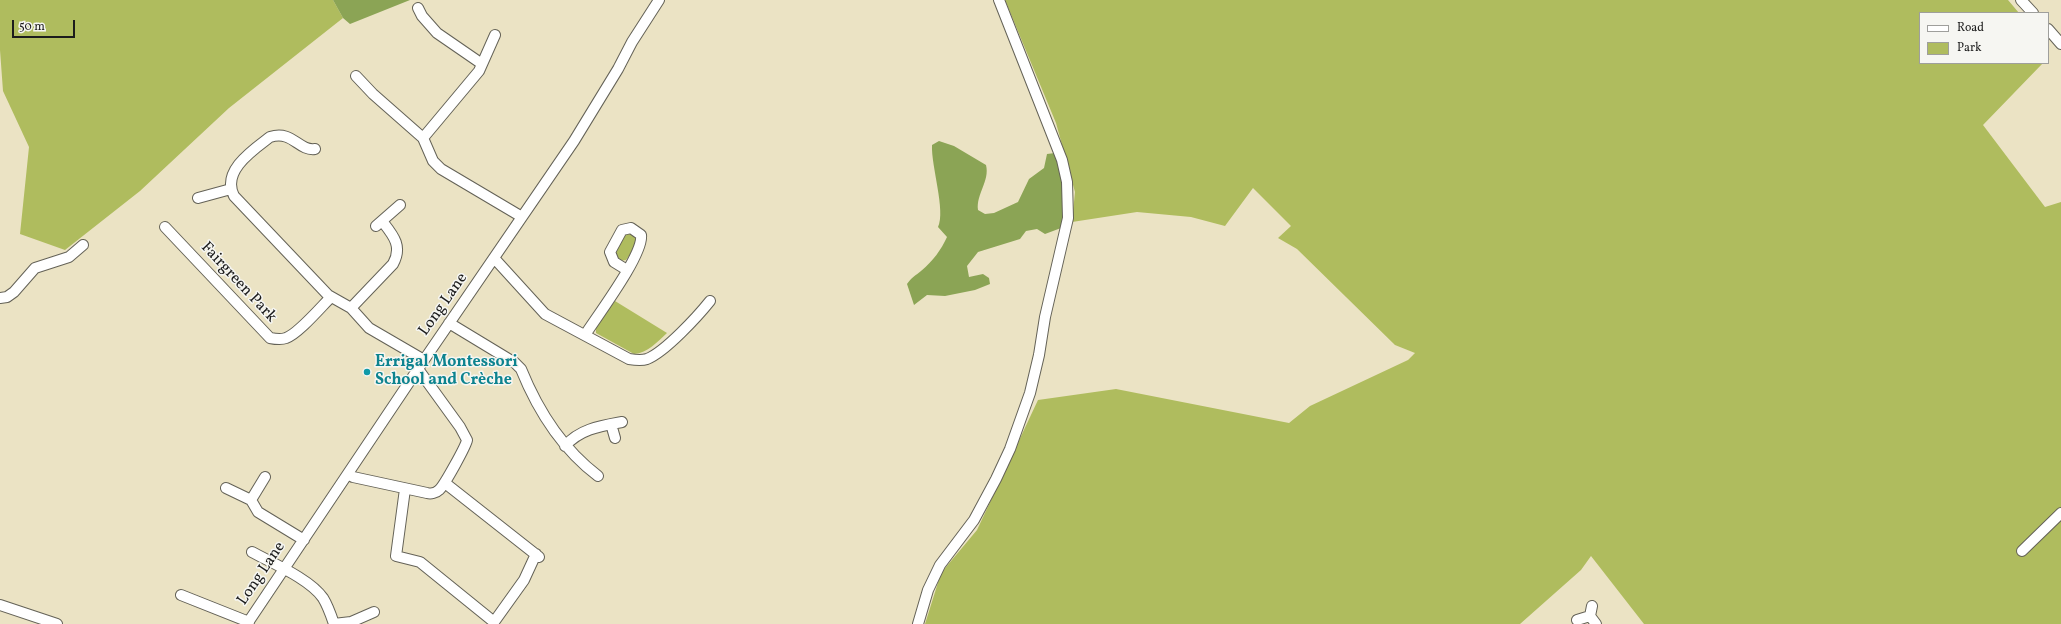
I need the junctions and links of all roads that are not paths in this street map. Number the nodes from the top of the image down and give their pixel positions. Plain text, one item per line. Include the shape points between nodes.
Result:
1 (659, 0) edge
2 (999, 0) edge
3 (2021, 0) edge
4 (418, 8) dead end
5 (2032, 12) edge
6 (2049, 30) edge
7 (495, 35) dead end
8 (2061, 44) edge
9 (482, 64) junction
10 (356, 76) dead end
11 (423, 138) junction
12 (315, 149) dead end
13 (231, 190) junction
14 (198, 198) dead end
15 (400, 205) dead end
16 (522, 217) junction
17 (165, 227) dead end
18 (83, 245) dead end
19 (494, 258) junction
20 (627, 270) dead end
21 (331, 297) junction
22 (0, 298) edge
23 (710, 301) dead end
24 (351, 308) junction
25 (449, 323) junction
26 (585, 335) junction
27 (424, 360) junction
28 (418, 369) junction
29 (622, 422) dead end
30 (611, 424) junction
31 (615, 438) dead end
32 (565, 446) junction
33 (348, 474) junction
34 (598, 476) dead end
35 (265, 478) dead end
36 (445, 484) junction
37 (226, 488) dead end
38 (405, 489) junction
39 (251, 500) junction
40 (2061, 513) edge
41 (304, 540) junction
42 (2022, 551) dead end
43 (252, 552) dead end
44 (284, 568) junction
45 (182, 595) dead end
46 (0, 605) edge
47 (1592, 606) dead end
48 (374, 612) dead end
49 (1577, 620) dead end
50 (1593, 620) edge
51 (53, 623) edge
52 (248, 623) edge
53 (334, 624) edge
54 (918, 624) edge

1 - 16 street, Long Lane via 579,133
2 - 54 street via 1062,160 1068,182 1068,218 1031,386 1017,432 974,520 933,578
3 - 5 street
4 - 9 street via 437,33
6 - 8 street
7 - 9 street
9 - 11 street via 479,71
10 - 11 street
11 - 16 street via 433,161 441,169
12 - 13 street via 309,150 286,135 270,137 235,169 230,182
13 - 14 street
13 - 21 street
15 - 24 street via 379,223 397,242 396,258
16 - 19 street, Long Lane
17 - 21 street, Fairgreen Park via 270,338 290,337
18 - 22 street via 68,257 35,268 14,292
19 - 25 street, Long Lane
19 - 26 street via 540,310
20 - 26 street
21 - 24 street
23 - 26 street via 683,330 646,359 629,359
24 - 27 street via 369,328
25 - 27 street, Long Lane
25 - 32 street via 518,366 544,417
27 - 28 street, Long Lane
28 - 33 street, Long Lane
28 - 36 street via 467,440
29 - 30 street
30 - 31 street
30 - 32 street via 582,432
32 - 34 street
33 - 38 street
33 - 41 street, Long Lane
35 - 39 street
36 - 38 street via 431,494
36 - 38 street via 537,556 521,585 494,622 420,562 393,557
37 - 39 street
39 - 41 street via 258,512
40 - 42 street
41 - 44 street, Long Lane
43 - 44 street
44 - 52 street, Long Lane
44 - 53 street via 320,594 327,604
45 - 52 street
46 - 51 street
47 - 50 street
48 - 53 street via 351,622
49 - 50 street

